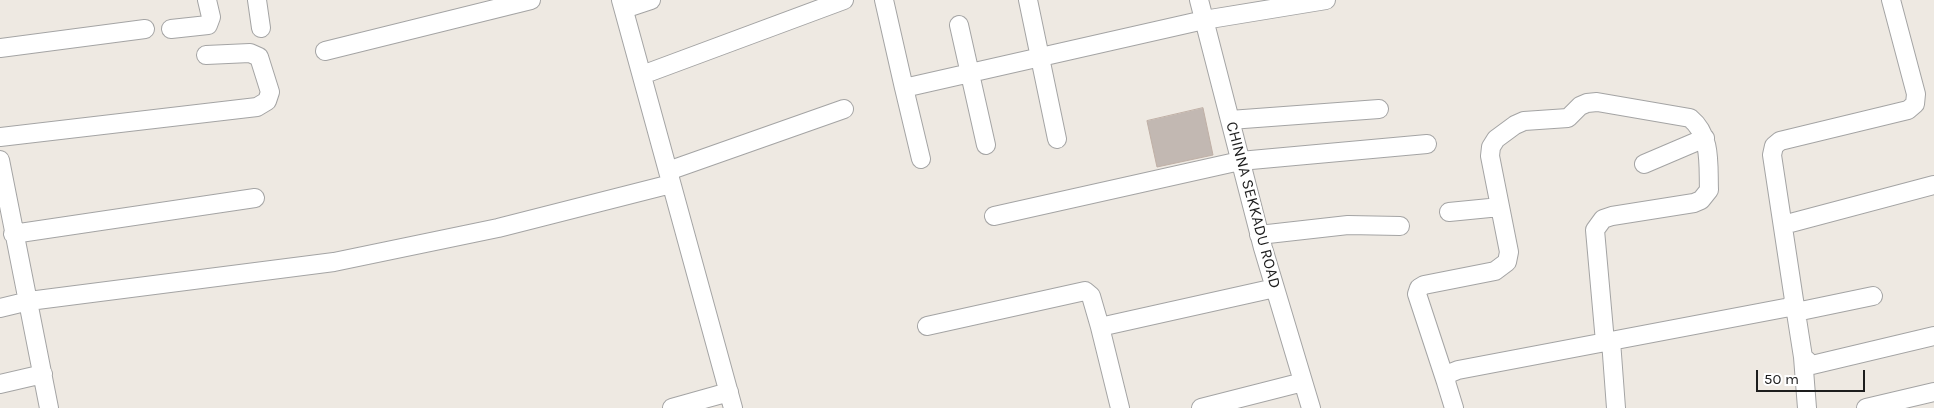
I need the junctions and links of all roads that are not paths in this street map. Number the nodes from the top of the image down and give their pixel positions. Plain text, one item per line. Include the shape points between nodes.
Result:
1 (207, 0) edge
2 (257, 0) edge
3 (531, 0) edge
4 (651, 0) edge
5 (844, 0) edge
6 (884, 0) edge
7 (1028, 0) edge
8 (1199, 0) edge
9 (1326, 0) edge
10 (1891, 0) edge
11 (623, 5) edge
12 (1204, 20) junction
13 (959, 25) dead end
14 (261, 28) dead end
15 (145, 29) dead end
16 (171, 29) dead end
17 (0, 48) edge
18 (326, 51) dead end
19 (206, 55) dead end
20 (1041, 57) junction
21 (970, 73) junction
22 (642, 75) junction
23 (904, 88) junction
24 (844, 109) dead end
25 (1379, 109) dead end
26 (1230, 120) junction
27 (0, 137) edge
28 (1705, 138) junction
29 (1057, 139) dead end
30 (1426, 144) dead end
31 (986, 145) dead end
32 (921, 159) dead end
33 (0, 160) edge
34 (1240, 161) junction
35 (1644, 164) dead end
36 (670, 177) junction
37 (1934, 185) edge
38 (255, 198) dead end
39 (1500, 207) junction
40 (1450, 212) dead end
41 (994, 216) dead end
42 (1783, 225) junction
43 (1400, 226) dead end
44 (13, 234) junction
45 (1259, 235) junction
46 (1275, 288) junction
47 (1874, 296) dead end
48 (29, 301) junction
49 (1795, 306) junction
50 (0, 308) edge
51 (927, 326) dead end
52 (1100, 327) junction
53 (1934, 336) edge
54 (1608, 342) junction
55 (1803, 357) junction
56 (43, 374) junction
57 (1303, 382) junction
58 (1446, 382) junction
59 (0, 384) edge
60 (1934, 392) edge
61 (731, 400) edge
62 (49, 408) edge
63 (672, 408) edge
64 (1120, 408) edge
65 (1201, 408) edge
66 (1311, 408) edge
67 (1454, 408) edge
68 (1616, 408) edge
69 (1807, 408) edge
70 (1866, 408) edge

1 - 16 street via 211,17 208,25
2 - 14 street
3 - 18 street
4 - 11 street
5 - 22 street
6 - 23 street
7 - 20 street
8 - 12 street, CHINNA SEKKADU ROAD
9 - 12 street
10 - 42 street via 1916,94 1915,104 1908,110 1780,141 1774,146 1772,155
11 - 22 street
12 - 20 street
12 - 26 street, CHINNA SEKKADU ROAD
13 - 21 street
15 - 17 street
19 - 27 street via 250,53 259,57 270,92 267,101 257,107
20 - 21 street
20 - 29 street
21 - 23 street
21 - 31 street
22 - 36 street
23 - 32 street
24 - 36 street
25 - 26 street
26 - 34 street, CHINNA SEKKADU ROAD
28 - 35 street
28 - 39 street via 1690,118 1597,102 1580,106 1568,118 1524,121 1504,132 1491,148
28 - 54 street via 1709,190 1701,200 1612,216 1603,219 1595,230
30 - 34 street
33 - 44 street
34 - 41 street
34 - 45 street, CHINNA SEKKADU ROAD
36 - 48 street via 498,228 334,262
36 - 61 street
37 - 42 street
38 - 44 street
39 - 40 street
39 - 58 street via 1509,252 1502,267 1419,288 1418,301
42 - 49 street
43 - 45 street via 1348,225
44 - 48 street
45 - 46 street, CHINNA SEKKADU ROAD
46 - 52 street
46 - 57 street, CHINNA SEKKADU ROAD
47 - 49 street
48 - 50 street
48 - 56 street
49 - 54 street
49 - 55 street
51 - 52 street via 1086,291 1091,296
52 - 64 street
53 - 55 street via 1812,364
54 - 58 street via 1458,370 1448,374
54 - 68 street
55 - 69 street
56 - 59 street
56 - 62 street
57 - 65 street
57 - 66 street, CHINNA SEKKADU ROAD
58 - 67 street
60 - 70 street
61 - 63 street

